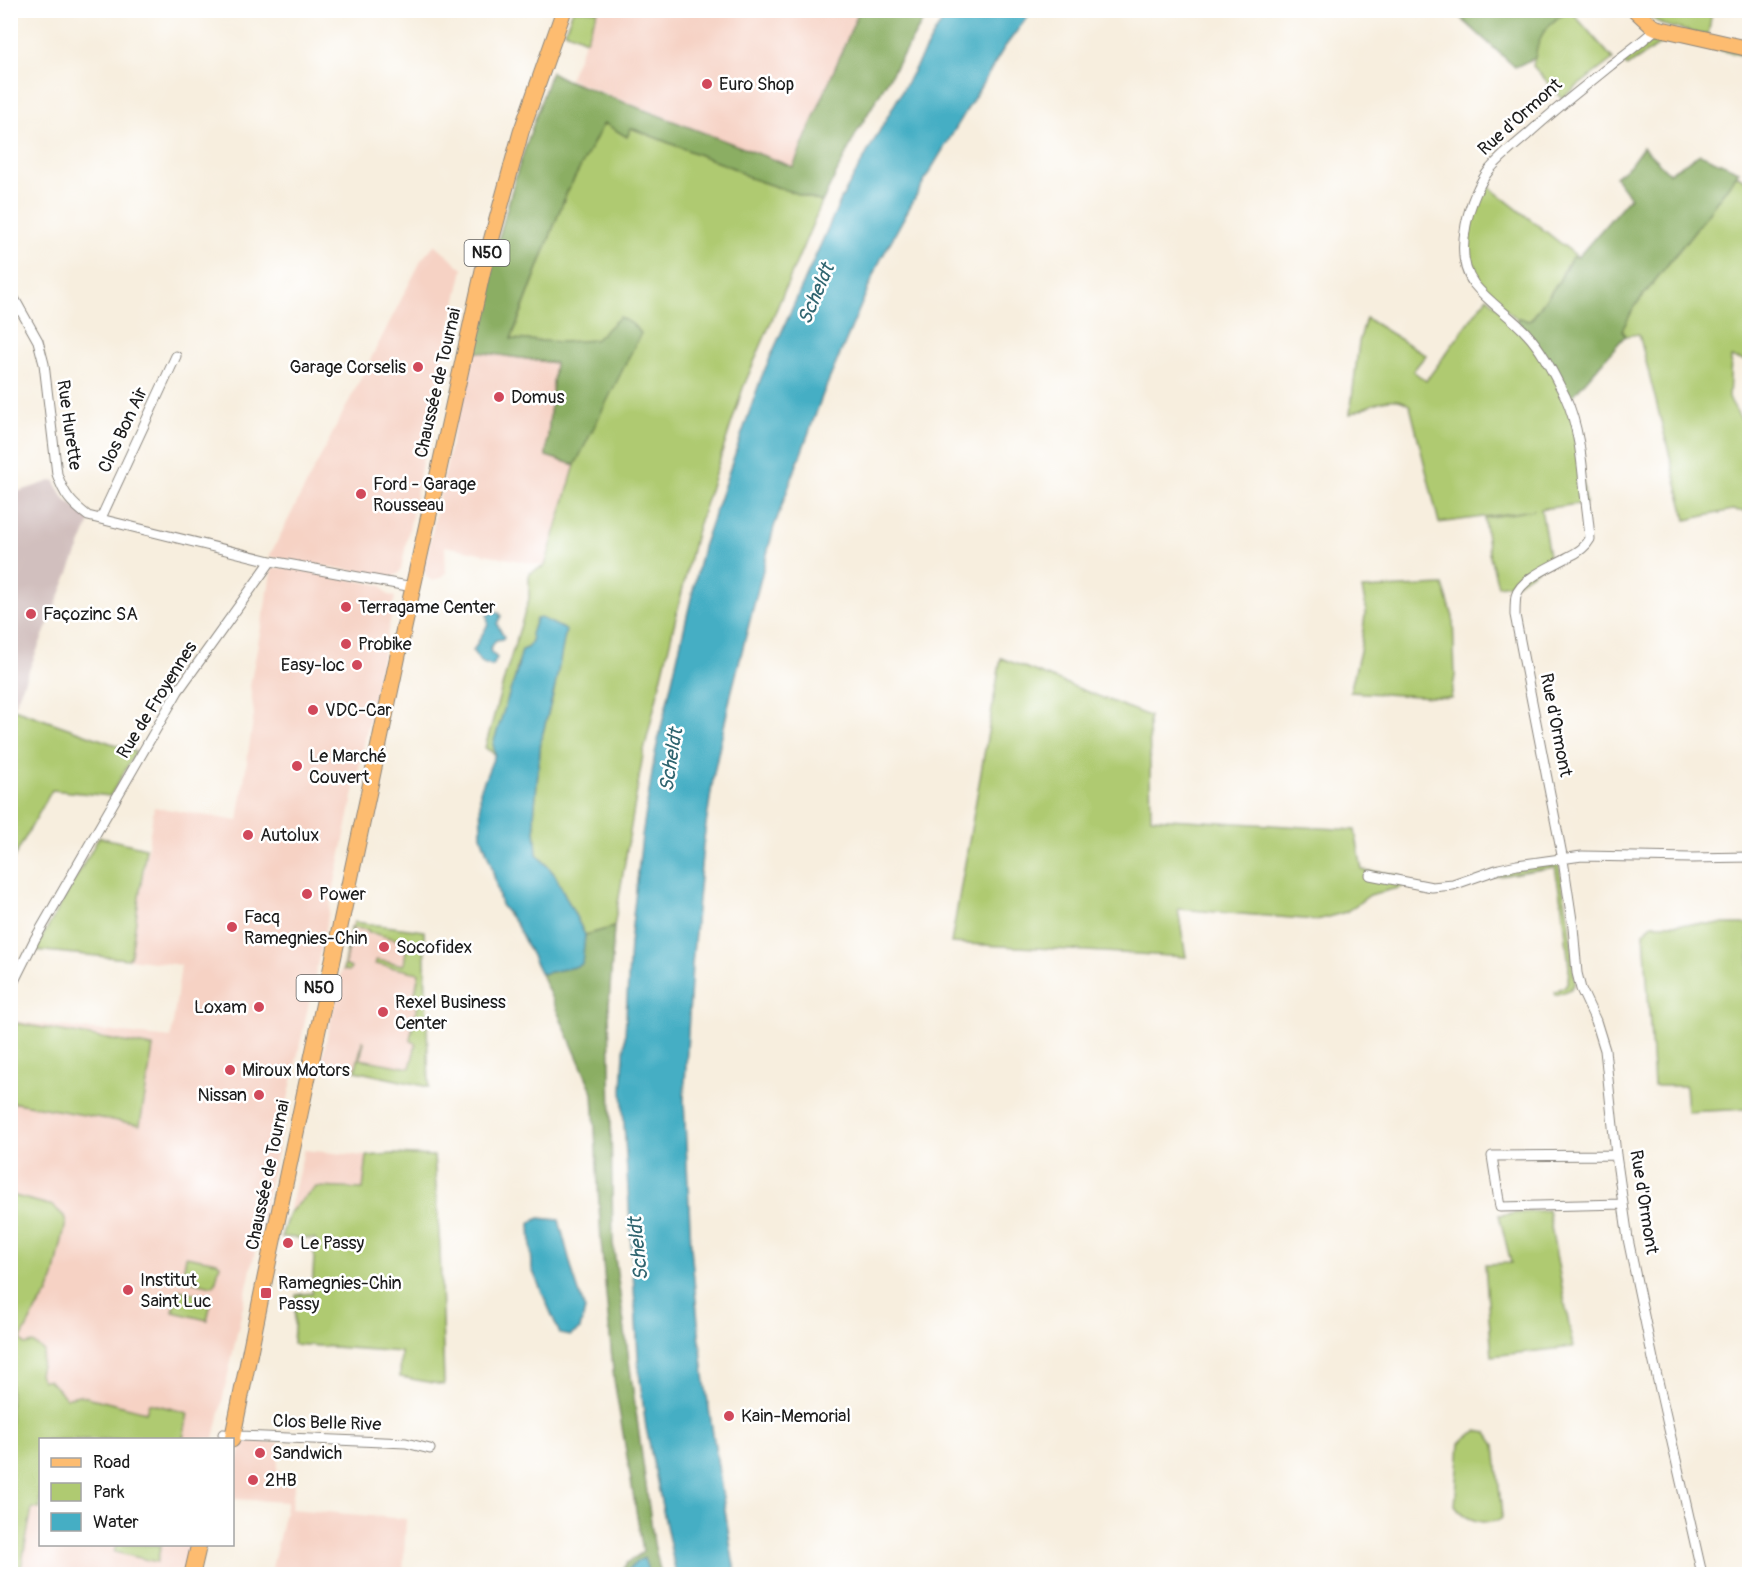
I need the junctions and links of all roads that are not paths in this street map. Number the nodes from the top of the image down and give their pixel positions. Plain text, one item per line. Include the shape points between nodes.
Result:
1 (556, 10) edge
2 (564, 10) edge
3 (1635, 10) edge
4 (1654, 26) junction
5 (1749, 49) edge
6 (10, 291) edge
7 (176, 356) dead end
8 (100, 518) junction
9 (271, 561) junction
10 (409, 586) junction
11 (1749, 857) edge
12 (1563, 860) junction
13 (1370, 875) dead end
14 (10, 989) edge
15 (1616, 1155) junction
16 (1623, 1204) junction
17 (228, 1437) edge
18 (430, 1449) dead end
19 (199, 1546) edge
20 (209, 1546) edge
21 (192, 1575) edge
22 (202, 1575) edge
23 (1702, 1575) edge

1 - 10 main road, Chaussée de Tournai / N50 via 513,129 487,217 435,444
2 - 10 main road, Chaussée de Tournai / N50 via 495,219
3 - 4 main road
4 - 5 main road
4 - 12 street, Rue d'Ormont via 1486,174 1476,191 1466,229 1467,274 1481,292 1525,331 1542,354 1573,416 1582,465 1590,539 1576,553 1525,582 1515,605
6 - 8 street, Rue Hurette via 38,341 62,490 88,516
7 - 8 street, Clos Bon Air
8 - 9 street, Rue Hurette
9 - 10 street
9 - 14 street, Rue de Froyennes via 178,692
10 - 17 main road, Chaussée de Tournai / N50
11 - 12 street via 1581,856
12 - 13 street via 1499,869 1459,883 1432,887
12 - 15 street, Rue d'Ormont via 1577,973 1605,1050
15 - 16 street, Rue d'Ormont
15 - 16 street via 1492,1156 1500,1207
16 - 23 street, Rue d'Ormont
17 - 18 street, Clos Belle Rive via 406,1443
19 - 21 main road
20 - 22 main road

